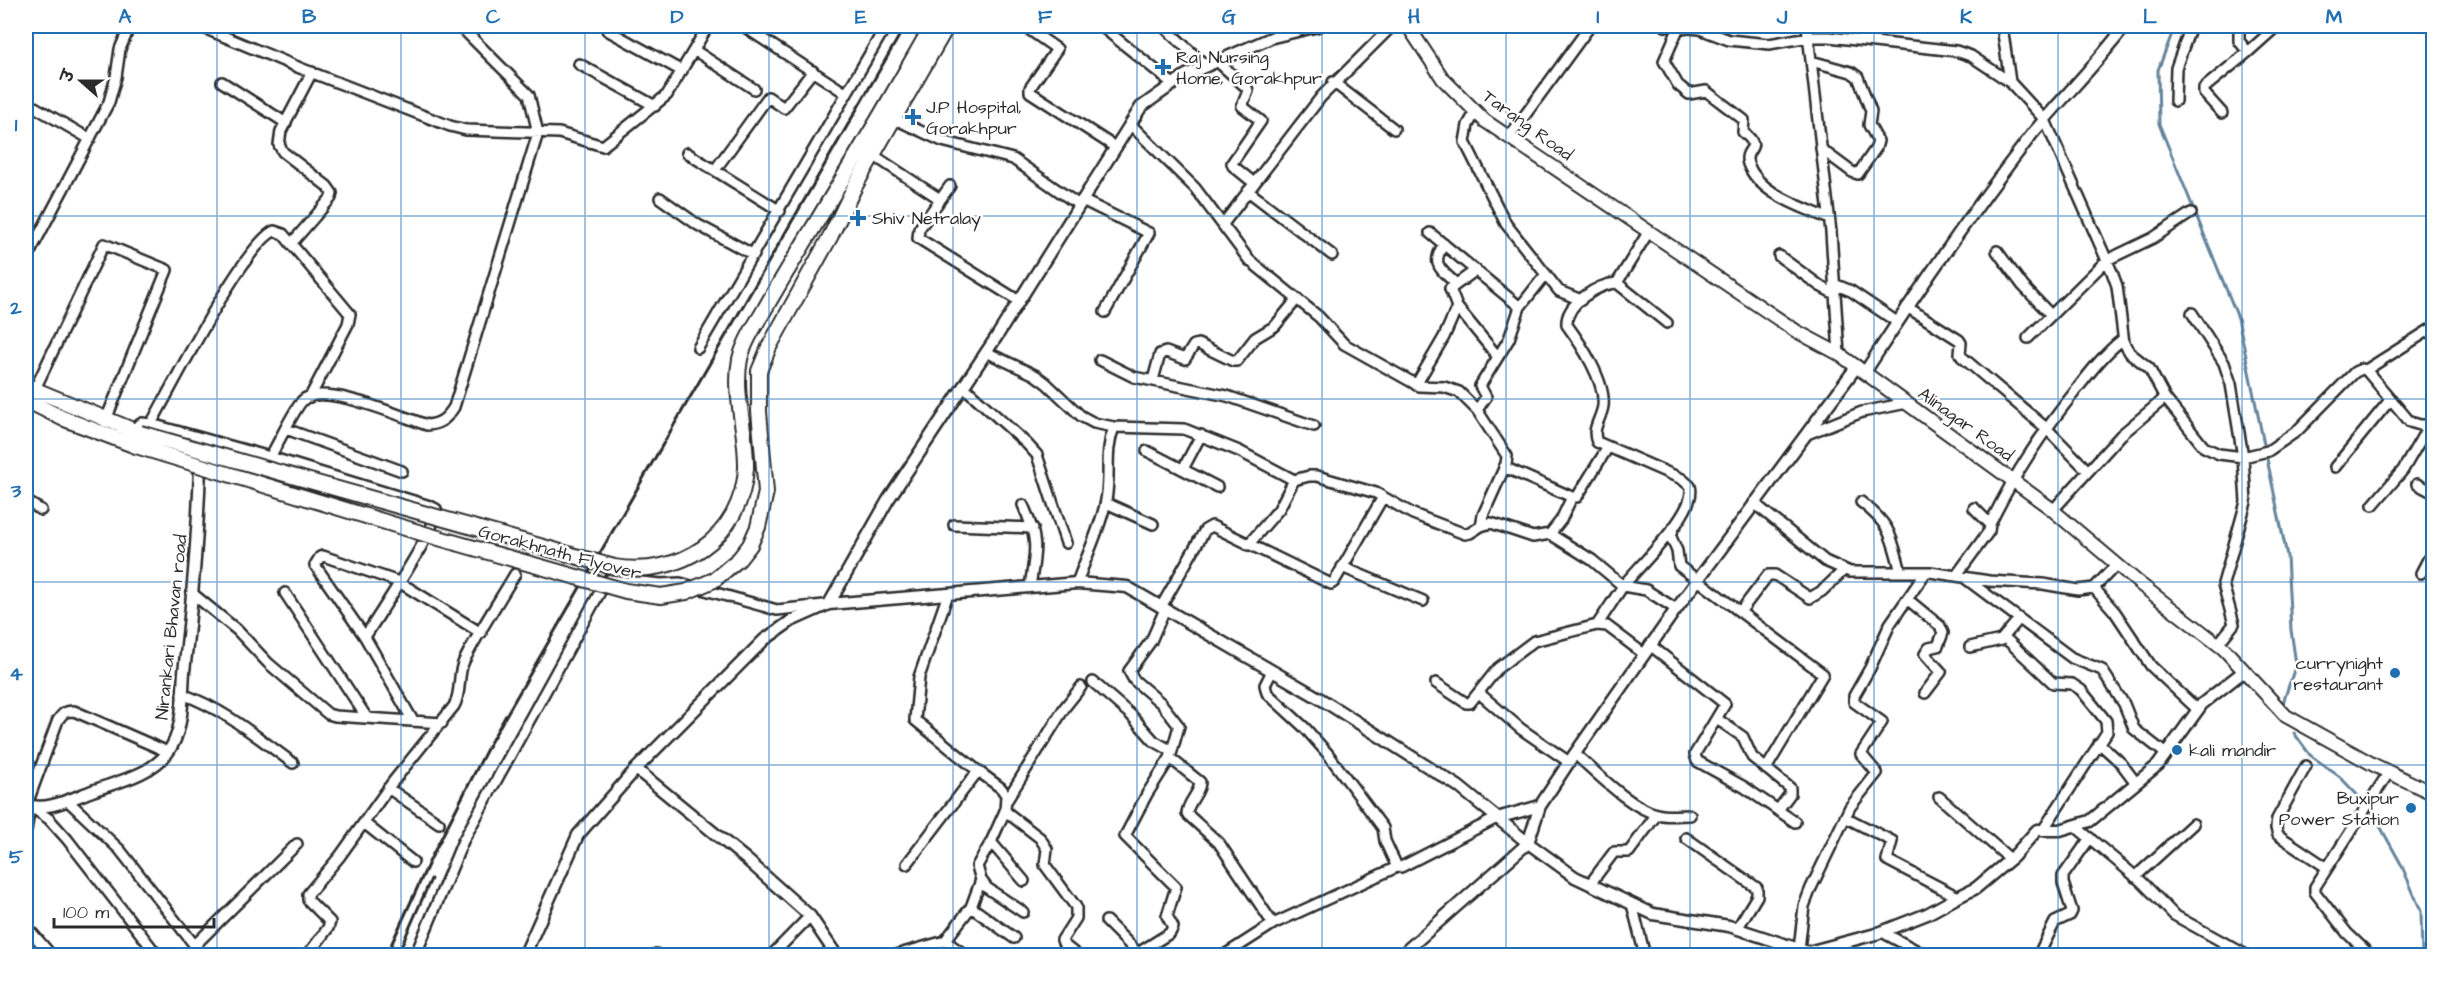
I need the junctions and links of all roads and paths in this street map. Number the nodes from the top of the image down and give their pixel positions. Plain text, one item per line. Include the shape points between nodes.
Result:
1 (130, 26) edge
2 (199, 26) edge
3 (460, 26) edge
4 (708, 26) edge
5 (742, 26) edge
6 (886, 26) edge
7 (932, 26) edge
8 (947, 26) edge
9 (1024, 26) edge
10 (1101, 26) edge
11 (1163, 26) edge
12 (1318, 26) edge
13 (1392, 26) edge
14 (1408, 26) edge
15 (1590, 26) edge
16 (1665, 26) edge
17 (1807, 26) edge
18 (2002, 26) edge
19 (2125, 26) edge
20 (2191, 26) edge
21 (2239, 26) edge
22 (2277, 26) edge
23 (1679, 27) junction
24 (607, 30) dead end
25 (1809, 37) junction
26 (694, 50) junction
27 (2248, 52) junction
28 (1217, 61) junction
29 (1811, 61) junction
30 (579, 64) dead end
31 (1206, 66) junction
32 (682, 71) junction
33 (813, 71) junction
34 (312, 72) junction
35 (222, 82) dead end
36 (1334, 82) junction
37 (2010, 82) junction
38 (1173, 84) junction
39 (754, 89) dead end
40 (847, 94) junction
41 (2175, 101) dead end
42 (26, 102) edge
43 (655, 106) junction
44 (1476, 111) junction
45 (2222, 113) dead end
46 (888, 116) junction
47 (2045, 120) junction
48 (286, 123) junction
49 (1130, 124) junction
50 (1394, 129) dead end
51 (538, 133) junction
52 (1509, 137) junction
53 (90, 139) junction
54 (1115, 147) junction
55 (1821, 149) junction
56 (687, 153) dead end
57 (873, 155) junction
58 (715, 170) junction
59 (950, 186) dead end
60 (1251, 187) junction
61 (660, 198) dead end
62 (940, 199) junction
63 (1081, 203) junction
64 (780, 211) junction
65 (2191, 213) dead end
66 (1829, 219) junction
67 (1223, 224) junction
68 (1649, 231) junction
69 (1430, 233) dead end
70 (291, 244) junction
71 (1444, 244) junction
72 (1997, 251) dead end
73 (754, 255) junction
74 (1332, 255) dead end
75 (1779, 256) dead end
76 (26, 260) edge
77 (2107, 260) junction
78 (1476, 270) junction
79 (1546, 274) junction
80 (1617, 283) junction
81 (1456, 284) junction
82 (1834, 284) junction
83 (1835, 294) junction
84 (1297, 299) junction
85 (1019, 300) junction
86 (1581, 300) junction
87 (1457, 307) junction
88 (1520, 307) junction
89 (1907, 307) junction
90 (1105, 312) dead end
91 (2192, 313) dead end
92 (2050, 315) junction
93 (1897, 322) junction
94 (1667, 323) dead end
95 (2433, 327) edge
96 (2028, 338) dead end
97 (2123, 339) junction
98 (698, 348) dead end
99 (986, 352) junction
100 (1839, 354) junction
101 (1498, 357) junction
102 (1100, 360) dead end
103 (1861, 369) junction
104 (2366, 370) junction
105 (1153, 380) junction
106 (1416, 385) junction
107 (963, 386) junction
108 (29, 394) edge
109 (310, 397) junction
110 (2165, 398) junction
111 (2390, 400) junction
112 (1907, 403) junction
113 (1477, 410) junction
114 (151, 423) junction
115 (2431, 425) edge
116 (104, 426) junction
117 (1314, 426) dead end
118 (1113, 427) junction
119 (2046, 428) junction
120 (286, 429) junction
121 (1806, 434) junction
122 (1201, 435) junction
123 (136, 437) junction
124 (1608, 447) junction
125 (1147, 451) dead end
126 (2243, 457) junction
127 (270, 458) junction
128 (1504, 467) junction
129 (2335, 467) dead end
130 (1183, 469) junction
131 (402, 471) dead end
132 (2088, 471) junction
133 (2012, 479) junction
134 (1294, 480) junction
135 (2417, 484) dead end
136 (1217, 487) dead end
137 (2433, 493) edge
138 (1383, 497) junction
139 (1572, 497) junction
140 (26, 501) edge
141 (1754, 502) junction
142 (1861, 502) dead end
143 (1106, 503) junction
144 (1023, 505) dead end
145 (2373, 505) dead end
146 (1974, 508) dead end
147 (41, 510) dead end
148 (2053, 510) junction
149 (1153, 524) dead end
150 (1990, 524) junction
151 (954, 525) dead end
152 (1481, 526) junction
153 (1034, 528) junction
154 (1673, 529) junction
155 (1550, 534) junction
156 (1066, 543) dead end
157 (1248, 545) junction
158 (2433, 548) edge
159 (2117, 564) junction
160 (1342, 567) junction
161 (1844, 570) junction
162 (1901, 572) junction
163 (1926, 572) junction
164 (2421, 573) dead end
165 (515, 574) dead end
166 (1960, 577) junction
167 (1697, 581) junction
168 (399, 582) junction
169 (1077, 583) junction
170 (1030, 586) junction
171 (1623, 586) junction
172 (2094, 588) junction
173 (285, 593) dead end
174 (193, 594) junction
175 (948, 594) junction
176 (1907, 599) junction
177 (1423, 601) dead end
178 (829, 604) junction
179 (1163, 608) junction
180 (1676, 609) junction
181 (1740, 612) junction
182 (2019, 619) junction
183 (1597, 625) junction
184 (481, 633) junction
185 (365, 637) junction
186 (2005, 638) junction
187 (2218, 644) junction
188 (1970, 647) dead end
189 (1647, 650) junction
190 (1272, 671) junction
191 (2244, 671) junction
192 (1093, 682) dead end
193 (1436, 683) dead end
194 (1081, 687) dead end
195 (1479, 693) junction
196 (1925, 693) dead end
197 (182, 694) junction
198 (2198, 710) junction
199 (367, 718) junction
200 (1717, 719) junction
201 (413, 721) junction
202 (442, 723) junction
203 (2099, 743) junction
204 (168, 752) junction
205 (2166, 754) junction
206 (1171, 755) junction
207 (1572, 758) junction
208 (293, 763) dead end
209 (2306, 766) dead end
210 (636, 769) junction
211 (1766, 769) junction
212 (978, 771) junction
213 (2389, 772) junction
214 (2136, 783) junction
215 (388, 788) junction
216 (2433, 794) edge
217 (1939, 797) dead end
218 (67, 800) junction
219 (1007, 800) junction
220 (27, 805) edge
221 (1540, 806) junction
222 (1778, 810) junction
223 (1005, 811) junction
224 (1657, 814) junction
225 (1690, 815) dead end
226 (1497, 818) junction
227 (1845, 818) junction
228 (1795, 822) dead end
229 (364, 823) junction
230 (439, 823) dead end
231 (2193, 824) dead end
232 (2075, 826) junction
233 (2043, 830) junction
234 (26, 831) edge
235 (1686, 838) dead end
236 (2090, 838) junction
237 (991, 842) junction
238 (1528, 843) junction
239 (297, 844) dead end
240 (2010, 859) junction
241 (412, 862) dead end
242 (907, 864) dead end
243 (1397, 867) junction
244 (2326, 867) junction
245 (2135, 877) junction
246 (981, 880) junction
247 (1024, 881) dead end
248 (1590, 884) junction
249 (1958, 897) junction
250 (1632, 904) junction
251 (971, 908) junction
252 (1023, 912) dead end
253 (810, 916) junction
254 (1107, 921) dead end
255 (1274, 924) junction
256 (26, 926) edge
257 (1737, 929) junction
258 (1882, 932) junction
259 (1014, 938) dead end
260 (945, 941) junction
261 (1905, 944) junction
262 (195, 945) junction
263 (1799, 949) junction
264 (1140, 954) edge
265 (52, 956) edge
266 (158, 956) edge
267 (203, 956) edge
268 (307, 956) edge
269 (415, 956) edge
270 (524, 956) edge
271 (771, 956) edge
272 (837, 956) edge
273 (892, 956) edge
274 (967, 956) edge
275 (1078, 956) edge
276 (1223, 956) edge
277 (1400, 956) edge
278 (1645, 956) edge
279 (1904, 956) edge
280 (1927, 956) edge
281 (2038, 956) edge
282 (2248, 956) edge
283 (2371, 956) edge

1 - 53 street via 120,49 113,92
2 - 34 street
3 - 51 street via 529,94
4 - 26 street
5 - 33 street
6 - 40 street
7 - 46 main road
8 - 46 main road
9 - 54 street via 1057,49 1030,88 1032,94
10 - 38 street
11 - 31 street
12 - 28 street via 1273,37
13 - 36 street
14 - 44 main road, Tarang Road via 1443,79
15 - 52 street
16 - 23 street
17 - 25 street
18 - 37 street
19 - 47 street
20 - 41 street via 2176,68
21 - 27 street via 2239,41
22 - 27 street
23 - 25 street via 1700,29 1729,40 1769,44
23 - 66 street via 1664,61 1677,85 1689,94 1706,91 1744,120 1743,132 1754,143 1748,164 1765,188
24 - 32 street
25 - 29 street
25 - 37 street via 1956,51 1971,56
26 - 32 street
26 - 39 street
27 - 45 street via 2204,88
28 - 31 street
28 - 60 street via 1247,88 1242,106 1261,121 1232,163
29 - 55 street
29 - 55 street via 1858,77 1871,111 1869,125 1878,141 1858,174
30 - 43 street
31 - 38 street
32 - 43 street via 667,96
33 - 40 street
33 - 58 street via 784,108 768,97
34 - 48 street
34 - 51 street via 450,126
35 - 48 street
36 - 50 street
36 - 60 street
37 - 47 street
38 - 49 street via 1141,107
40 - 64 street
42 - 53 street
43 - 51 street via 603,146 567,134
44 - 52 main road, Tarang Road
44 - 79 street via 1464,142 1506,224
46 - 57 main road, Gorakhnath Flyover
46 - 63 street via 942,141 1013,159
46 - 123 main road, Gorakhnath Flyover, bridge via 826,205 745,343 738,383 746,470 735,510 713,539 671,566 645,570 614,567
47 - 77 street
47 - 89 street via 1971,214
48 - 70 street via 279,138 283,152 332,193
49 - 54 street
49 - 67 street via 1195,188
51 - 109 street via 454,406 447,418 427,425 337,395
52 - 68 main road, Tarang Road
53 - 76 street
54 - 63 street
55 - 66 street
56 - 58 street
57 - 62 street
57 - 123 main road, Gorakhnath Flyover, bridge via 759,371 766,492 758,527 739,559 714,580 686,592 661,596 626,591 428,535
58 - 64 street
59 - 62 street
60 - 67 street
60 - 74 street
61 - 73 street via 698,225
62 - 85 street via 919,230 918,238
63 - 85 street
63 - 90 street via 1149,233
64 - 73 street
65 - 77 street via 2153,238
66 - 82 street
67 - 84 street via 1249,260
68 - 80 street
68 - 100 main road, Alinagar Road via 1796,330
69 - 71 street
70 - 109 street via 350,314
70 - 114 street via 283,234 274,231 242,264
71 - 78 street
71 - 81 street via 1437,261
72 - 92 street via 2022,286
73 - 98 street
75 - 83 street
77 - 92 street
77 - 97 street via 2116,286
78 - 81 street
78 - 88 street
79 - 86 street via 1559,291
79 - 88 street
80 - 86 street via 1599,287
80 - 94 street
81 - 87 street via 1450,293
82 - 83 street
82 - 93 street
83 - 100 street
84 - 105 street via 1275,326 1257,335 1237,361 1198,344 1185,359 1166,352 1160,354
84 - 106 street via 1350,349
85 - 99 street
86 - 124 street via 1570,312 1568,325 1601,388 1603,406 1594,430 1598,442
87 - 101 street
87 - 106 street
88 - 101 street
89 - 93 street
89 - 119 street via 1959,340 1962,357
91 - 126 street via 2224,363
92 - 96 street
93 - 103 street
95 - 104 street
97 - 110 street via 2130,353 2150,368
97 - 119 street via 2105,354
99 - 107 street
99 - 118 street via 1046,382 1081,416
100 - 103 main road, Alinagar Road
101 - 113 street via 1480,386 1486,397
102 - 105 street via 1134,377
103 - 112 main road, Alinagar Road
103 - 121 street
104 - 111 street
104 - 126 street via 2355,372 2297,431 2265,452
105 - 117 street via 1227,396
106 - 113 street via 1459,392
107 - 156 street via 1037,455
107 - 178 street via 888,500
108 - 116 main road
108 - 116 street via 104,244 167,270
109 - 120 street via 302,401
110 - 126 street via 2204,447 2219,454
110 - 132 street via 2125,431
111 - 115 street via 2409,422
111 - 129 street
112 - 121 street via 1862,412
112 - 133 main road, Alinagar Road
113 - 128 street via 1504,449
114 - 123 street via 142,423
114 - 127 street
115 - 145 street via 2403,470
116 - 123 main road
118 - 122 street via 1177,428
118 - 143 street via 1107,449
119 - 132 street
119 - 133 street
120 - 127 street
120 - 131 street
121 - 141 street
122 - 130 street
122 - 134 street
123 - 174 street, Nirankari Bhavan road via 132,436 137,443 200,466
124 - 139 street via 1581,493
124 - 154 street via 1690,486 1690,500
125 - 130 street
126 - 187 street via 2246,502 2223,584 2234,624
127 - 168 street via 436,510 426,539
128 - 139 street
128 - 152 street
130 - 136 street
132 - 148 street
133 - 148 main road, Alinagar Road
133 - 150 street
134 - 138 street via 1317,476
134 - 157 street via 1279,509
135 - 137 street
138 - 152 street via 1413,514 1465,534
138 - 160 street
139 - 155 street
140 - 147 street
141 - 161 street via 1825,561
141 - 167 street
142 - 162 street via 1888,526
143 - 149 street
143 - 169 street
144 - 153 street
146 - 150 street
148 - 159 main road, Alinagar Road
150 - 166 street
151 - 153 street
152 - 155 street via 1491,524 1533,537
153 - 170 street via 1036,550
154 - 167 street via 1671,537 1679,566
154 - 171 street
155 - 171 street via 1592,560
157 - 160 street via 1326,584 1335,582
157 - 179 street via 1208,527
158 - 164 street
159 - 172 street
159 - 187 main road, Alinagar Road
160 - 177 street
161 - 162 street
161 - 181 street via 1810,598 1775,575 1768,575
162 - 163 street
163 - 166 street
163 - 176 street
165 - 184 street
166 - 172 street via 2078,590
166 - 182 street
167 - 180 street
167 - 181 street
168 - 184 street
168 - 185 street
168 - 185 street via 323,556 317,559 315,565
169 - 170 street
169 - 179 street via 1127,587
170 - 175 street
171 - 180 street via 1646,590
171 - 183 street
172 - 198 street via 2151,666
173 - 199 street
174 - 197 street, Nirankari Bhavan road
174 - 199 street via 321,710 335,716
175 - 178 street
175 - 212 street via 919,676 915,720
176 - 196 street via 1940,626 1943,633 1938,646 1929,648 1925,654 1941,672
176 - 227 street via 1854,696 1854,702 1882,722 1861,754 1876,775
178 - 210 street via 791,621 764,640
178 - 269 street via 777,610 680,583 606,581 463,842
179 - 190 street
179 - 206 street via 1151,641 1130,671 1134,680 1161,703 1179,726
180 - 189 street
181 - 211 street via 1823,674
182 - 186 street
182 - 205 street via 2072,658 2102,670 2124,704 2134,729
183 - 189 street via 1607,626
183 - 195 street via 1534,641 1498,668
184 - 202 street via 461,668 458,700
185 - 201 street
186 - 188 street
186 - 203 street via 2053,683 2072,684 2081,690 2106,721 2107,732
187 - 191 main road, Alinagar Road
189 - 200 street via 1724,701
189 - 207 street
190 - 226 street via 1458,786
190 - 243 street via 1265,685 1267,693 1328,754 1385,830 1384,841
191 - 198 street
191 - 213 main road, Alinagar Road via 2286,716
192 - 206 street
193 - 195 street via 1466,703
194 - 219 street
195 - 207 street via 1527,734
197 - 204 street, Nirankari Bhavan road via 180,719
197 - 208 street via 233,718
198 - 205 street
199 - 201 street
200 - 211 street via 1746,740 1752,757
200 - 222 street via 1695,758
201 - 202 street
202 - 215 street
203 - 214 street
203 - 233 street
204 - 218 street, Nirankari Bhavan road via 149,770
204 - 220 street via 68,711 58,720
205 - 214 street
206 - 255 street via 1200,784 1187,814 1219,843
206 - 264 street via 1126,832 1126,839 1176,887 1167,916 1173,930
207 - 221 street
207 - 224 street via 1617,792
209 - 244 street via 2277,819 2276,828 2278,835
210 - 253 street
210 - 270 street via 578,835
211 - 222 street via 1791,791
212 - 219 street via 1001,789
212 - 242 street
213 - 216 main road, Alinagar Road
213 - 244 street
214 - 232 street via 2090,821
215 - 229 street
215 - 230 street
217 - 240 street
218 - 220 street, Nirankari Bhavan road via 49,806
218 - 262 street via 120,850
219 - 223 street
220 - 234 street
220 - 266 street via 49,819 67,839
221 - 226 street
221 - 238 street
222 - 228 street
223 - 237 street
223 - 275 street via 1045,844 1045,865 1076,907 1076,918 1062,940
224 - 225 street
224 - 248 street via 1629,852 1614,852
226 - 238 street
226 - 243 street
227 - 249 street via 1892,841 1887,860
227 - 263 street via 1808,896
229 - 241 street
229 - 268 street via 308,894 308,900 330,922
231 - 245 street
232 - 233 street
232 - 236 street
233 - 240 street via 2037,830
235 - 257 street via 1757,888 1757,896
236 - 245 street
236 - 281 street via 2063,876 2070,915 2055,922
237 - 246 street via 977,866
237 - 247 street
238 - 248 street
238 - 277 street
239 - 262 street
240 - 249 street via 1976,888
243 - 255 street
244 - 283 street via 2315,892
245 - 282 street via 2174,915
246 - 251 street
246 - 252 street
248 - 250 street
249 - 258 street
250 - 257 street via 1653,914
250 - 278 street
251 - 259 street
251 - 260 street
253 - 271 street
253 - 272 street
254 - 264 street
255 - 276 street
256 - 265 street
257 - 263 street
258 - 261 street
258 - 263 street via 1808,952
260 - 273 street
260 - 274 street
261 - 279 street
261 - 280 street
262 - 267 street

